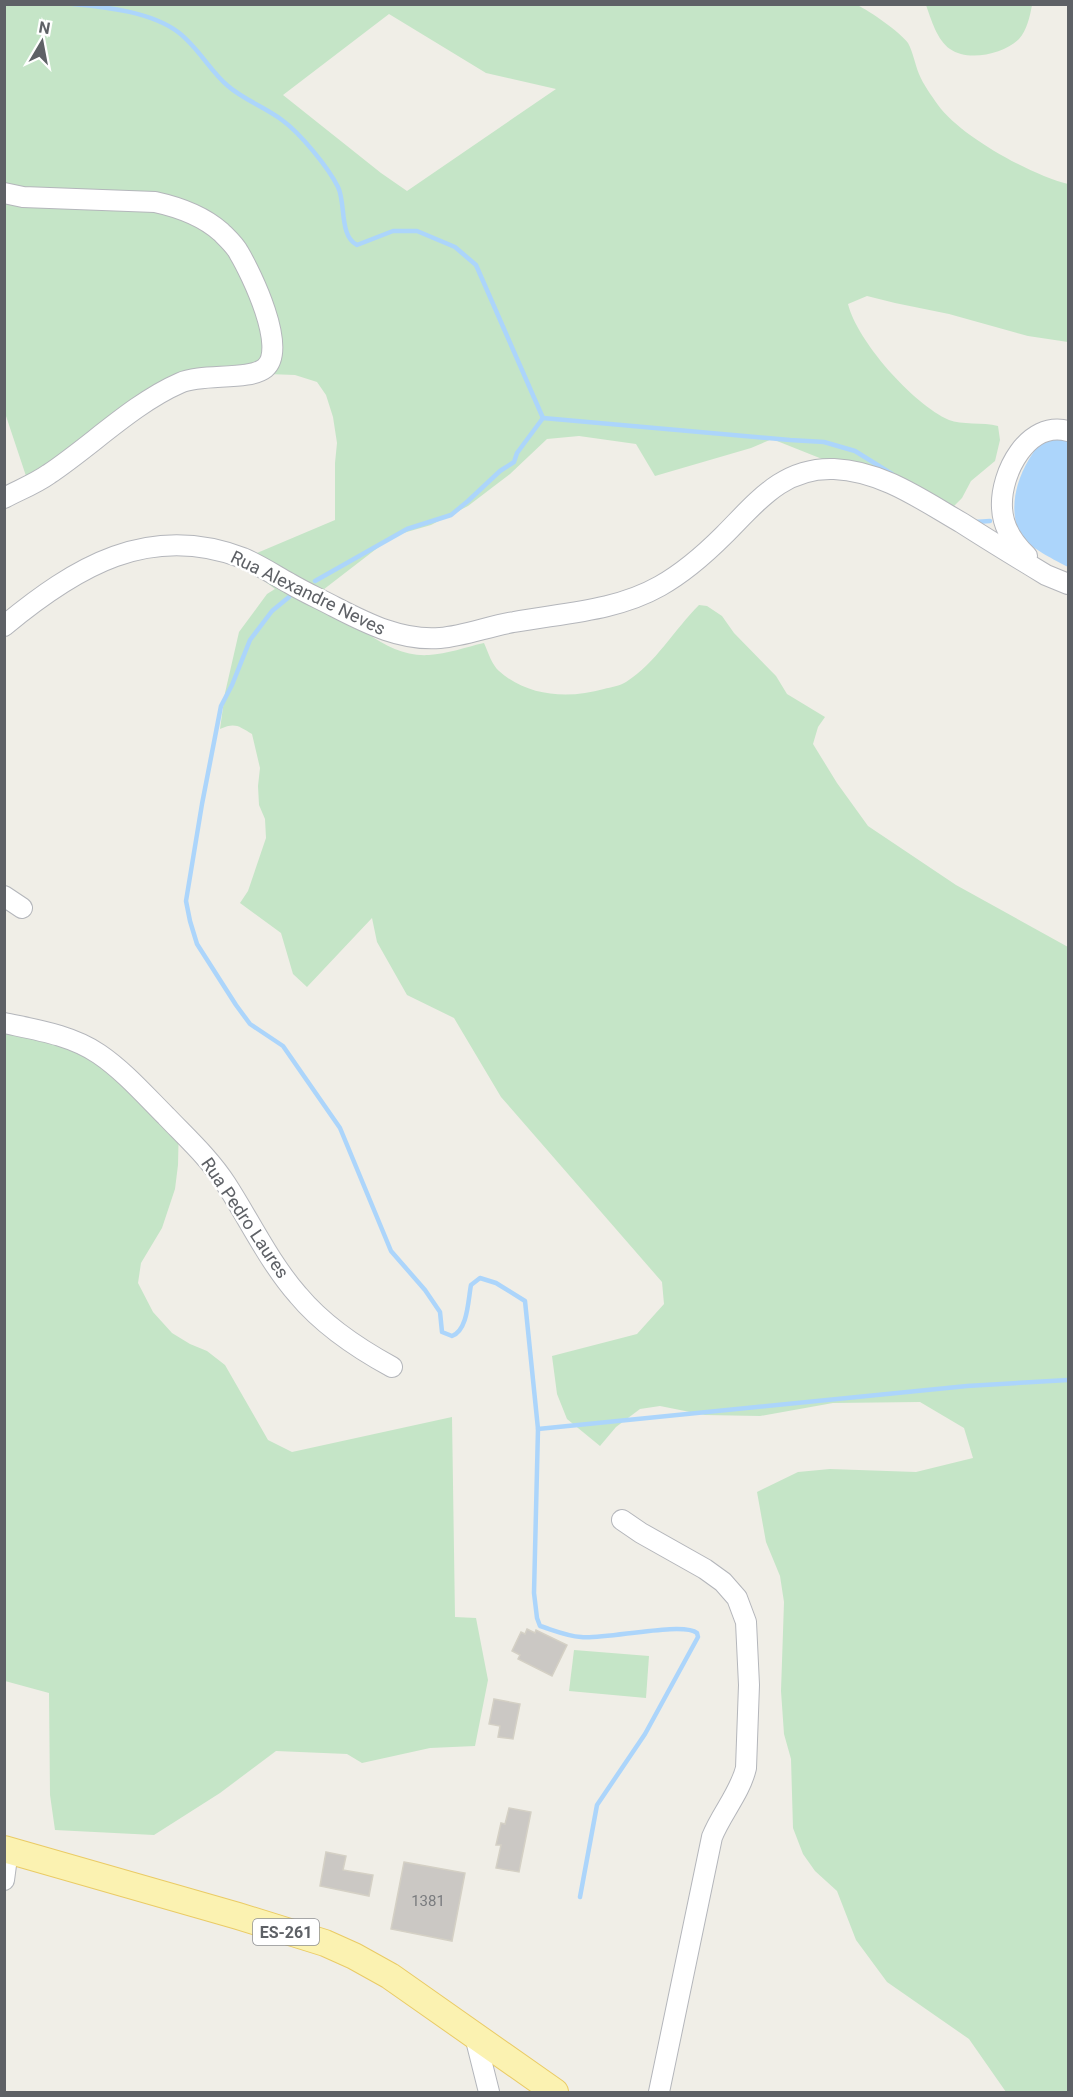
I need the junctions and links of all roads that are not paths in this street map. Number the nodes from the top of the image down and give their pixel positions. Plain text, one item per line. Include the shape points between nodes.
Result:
1 (4, 193) edge
2 (1068, 431) edge
3 (4, 498) edge
4 (1046, 575) junction
5 (1068, 584) edge
6 (4, 626) edge
7 (4, 896) edge
8 (22, 908) dead end
9 (4, 1023) edge
10 (392, 1367) dead end
11 (622, 1520) dead end
12 (6, 1849) edge
13 (4, 1880) edge
14 (475, 2036) junction
15 (489, 2092) edge
16 (555, 2092) edge
17 (659, 2092) edge

1 - 3 street via 155,202 200,218 238,250 272,334 268,364 259,371 193,378 169,388 48,475
2 - 4 street via 1052,428 1032,437 1017,456 1002,495 1004,522 1013,543
4 - 5 street
4 - 6 street, Rua Alexandre Neves via 906,490 870,475 837,469 813,470 776,484 722,537 662,585 621,602 570,614 419,639 365,622 241,558 176,544 141,548 99,563 66,580
7 - 8 street
9 - 10 street, Rua Pedro Laures via 81,1044 134,1084 209,1161 298,1296 352,1344
11 - 17 street via 723,1582 737,1598 746,1622 746,1768 712,1837
12 - 13 street
12 - 14 main road, ES-261 via 325,1943 390,1976
14 - 15 street
14 - 16 main road, ES-261

